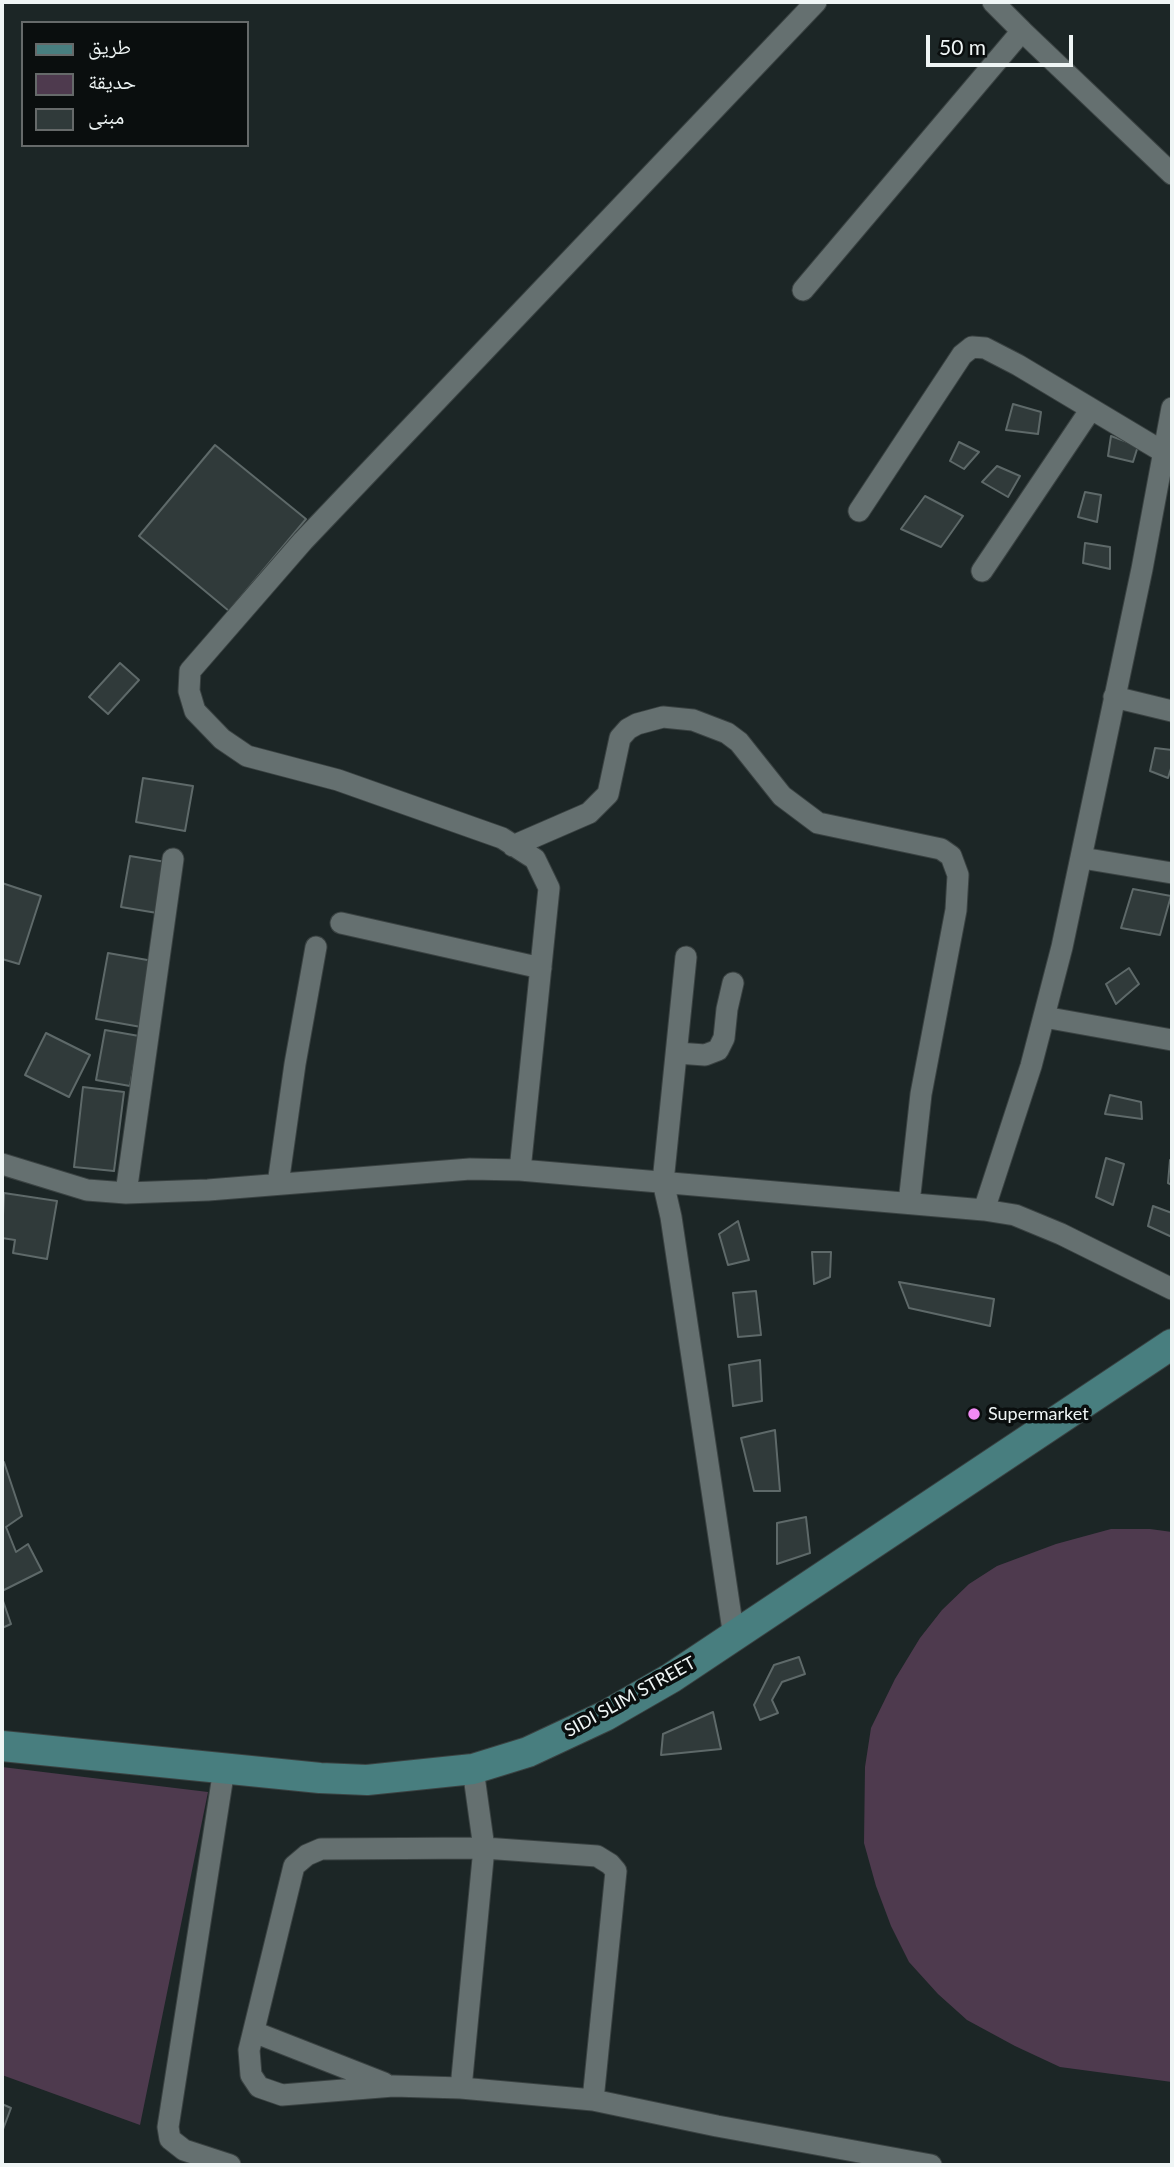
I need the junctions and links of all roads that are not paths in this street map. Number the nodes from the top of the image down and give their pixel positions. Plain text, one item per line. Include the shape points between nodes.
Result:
1 (816, 2) edge
2 (993, 2) edge
3 (1021, 31) junction
4 (1172, 174) edge
5 (803, 290) dead end
6 (1172, 408) edge
7 (1091, 409) junction
8 (1165, 453) junction
9 (859, 511) dead end
10 (982, 570) dead end
11 (1114, 697) junction
12 (1172, 712) edge
13 (513, 846) junction
14 (1082, 858) junction
15 (173, 859) dead end
16 (1172, 873) edge
17 (341, 922) dead end
18 (316, 947) dead end
19 (686, 957) dead end
20 (541, 968) junction
21 (733, 983) dead end
22 (1044, 1017) junction
23 (1172, 1040) edge
24 (677, 1053) junction
25 (2, 1164) edge
26 (520, 1170) junction
27 (663, 1182) junction
28 (278, 1184) junction
29 (126, 1193) junction
30 (909, 1203) junction
31 (984, 1210) junction
32 (1172, 1289) edge
33 (1172, 1344) edge
34 (734, 1637) junction
35 (2, 1746) edge
36 (224, 1769) junction
37 (473, 1769) junction
38 (484, 1849) junction
39 (254, 2032) junction
40 (393, 2086) junction
41 (461, 2088) junction
42 (593, 2100) junction
43 (180, 2158) edge
44 (230, 2165) edge
45 (931, 2165) edge

1 - 13 street via 303,541 190,671 189,691 195,710 222,739 247,756 338,780 502,838
2 - 3 street
3 - 4 street
3 - 5 street
6 - 8 street
7 - 8 street
7 - 9 street via 1018,365 985,348 972,347 962,355
7 - 10 street
8 - 11 street
11 - 12 street
11 - 14 street
13 - 20 street via 535,859 549,888
13 - 30 street via 589,813 607,794 620,738 637,724 663,717 693,720 727,733 782,796 818,823 941,849 951,856 958,875 956,910 921,1094
14 - 16 street
14 - 22 street
15 - 29 street
17 - 20 street
18 - 28 street
19 - 24 street
20 - 26 street
21 - 24 street via 718,1050 705,1055
22 - 23 street
22 - 31 street
24 - 27 street
25 - 29 street via 87,1190
26 - 27 street
26 - 28 street via 470,1169
27 - 30 street
27 - 34 street
28 - 29 street
30 - 31 street
31 - 32 street via 1015,1215 1061,1234
33 - 34 main road, SIDI SLIM STREET
34 - 37 main road, SIDI SLIM STREET via 604,1716 528,1752
35 - 36 main road, SIDI SLIM STREET
36 - 37 main road, SIDI SLIM STREET via 367,1780
36 - 43 street via 168,2127
37 - 38 street
38 - 39 street via 321,1849 307,1855 294,1866
38 - 41 street
38 - 42 street via 597,1856 616,1871
39 - 40 street
39 - 40 street via 249,2050 251,2075 259,2087 282,2095
40 - 41 street
41 - 42 street
42 - 45 street
43 - 44 street

